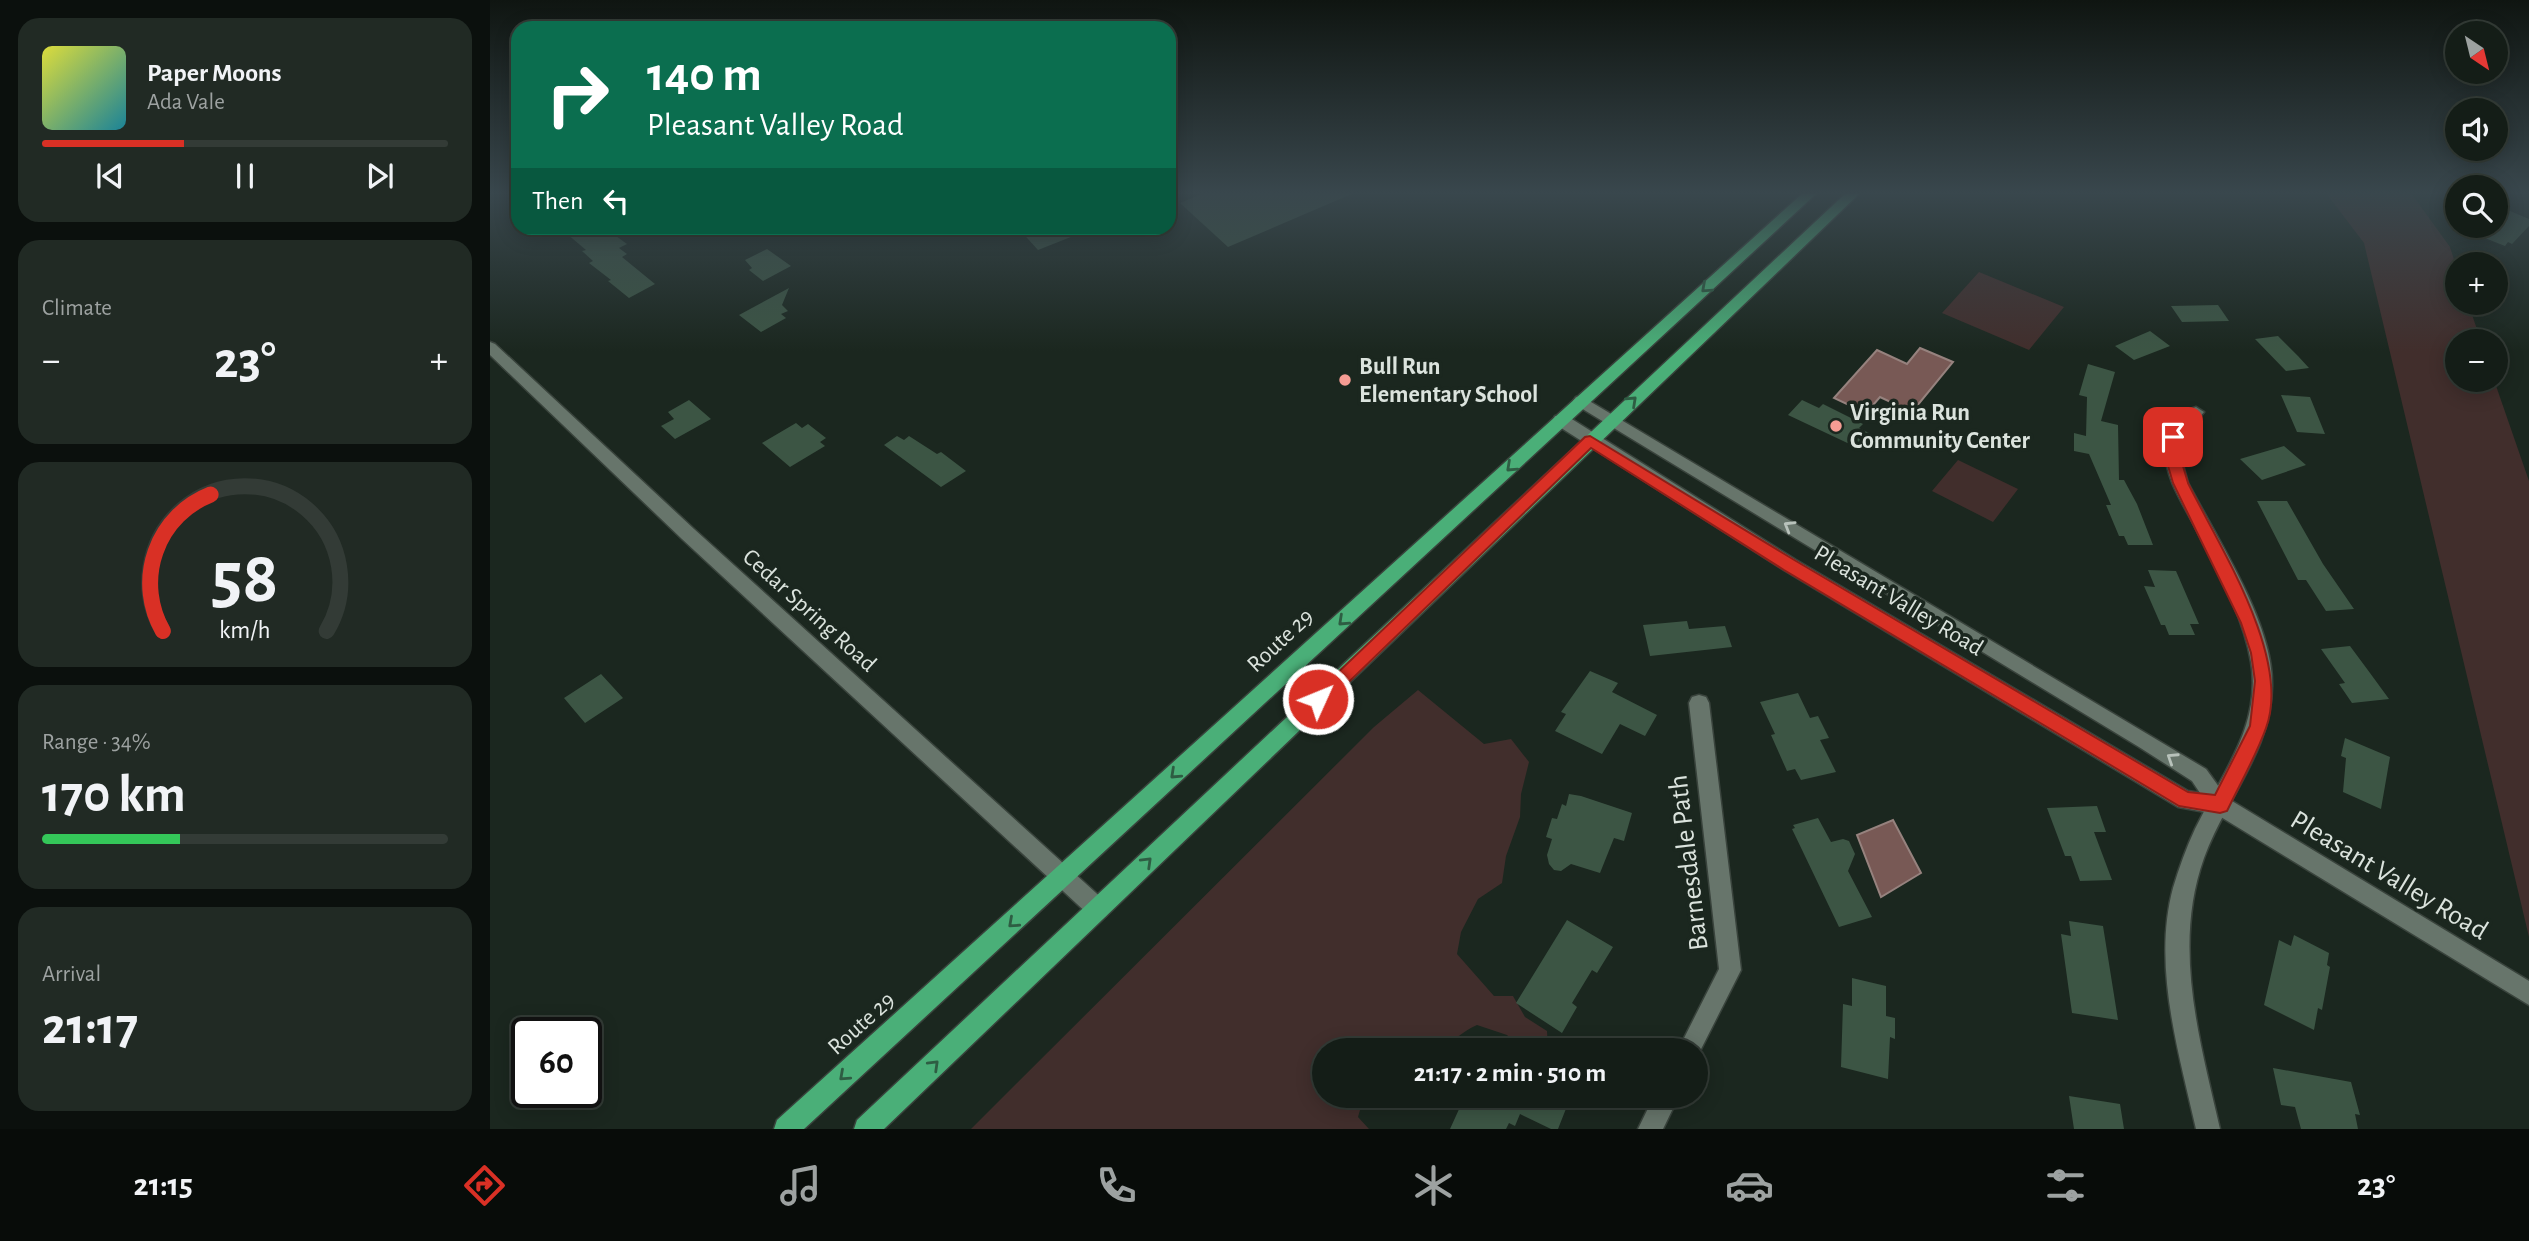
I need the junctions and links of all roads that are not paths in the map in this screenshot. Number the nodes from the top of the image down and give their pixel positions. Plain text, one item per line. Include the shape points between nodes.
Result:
1 (1753, 246) edge
2 (1798, 246) edge
3 (490, 347) edge
4 (1581, 401) junction
5 (2196, 411) dead end
6 (1561, 420) junction
7 (1612, 420) junction
8 (1590, 441) junction
9 (1699, 703) dead end
10 (2220, 805) junction
11 (1063, 877) junction
12 (1098, 909) junction
13 (2529, 993) edge
14 (1696, 1038) edge
15 (1661, 1108) edge
16 (786, 1129) edge
17 (866, 1129) edge
18 (1650, 1129) edge
19 (2208, 1129) edge

1 -> 4 main road, Route 29
7 -> 2 main road
3 - 11 street, Cedar Spring Road
4 - 6 main road, Route 29
4 - 7 street, Pleasant Valley Road
5 - 10 street via 2173,437 2175,466 2249,623 2263,681 2259,726
6 - 8 street, Pleasant Valley Road
6 -> 11 main road, Route 29
7 - 8 main road
10 -> 7 street, Pleasant Valley Road via 2199,775 2146,741
8 - 10 street, Pleasant Valley Road via 2185,800
12 -> 8 main road
9 - 14 street, Barnesdale Path via 1730,970
10 - 13 street, Pleasant Valley Road
10 - 19 street via 2193,857 2178,929 2181,999
11 - 12 street, Cedar Spring Road
11 -> 16 main road, Route 29
17 -> 12 main road
15 - 18 street

